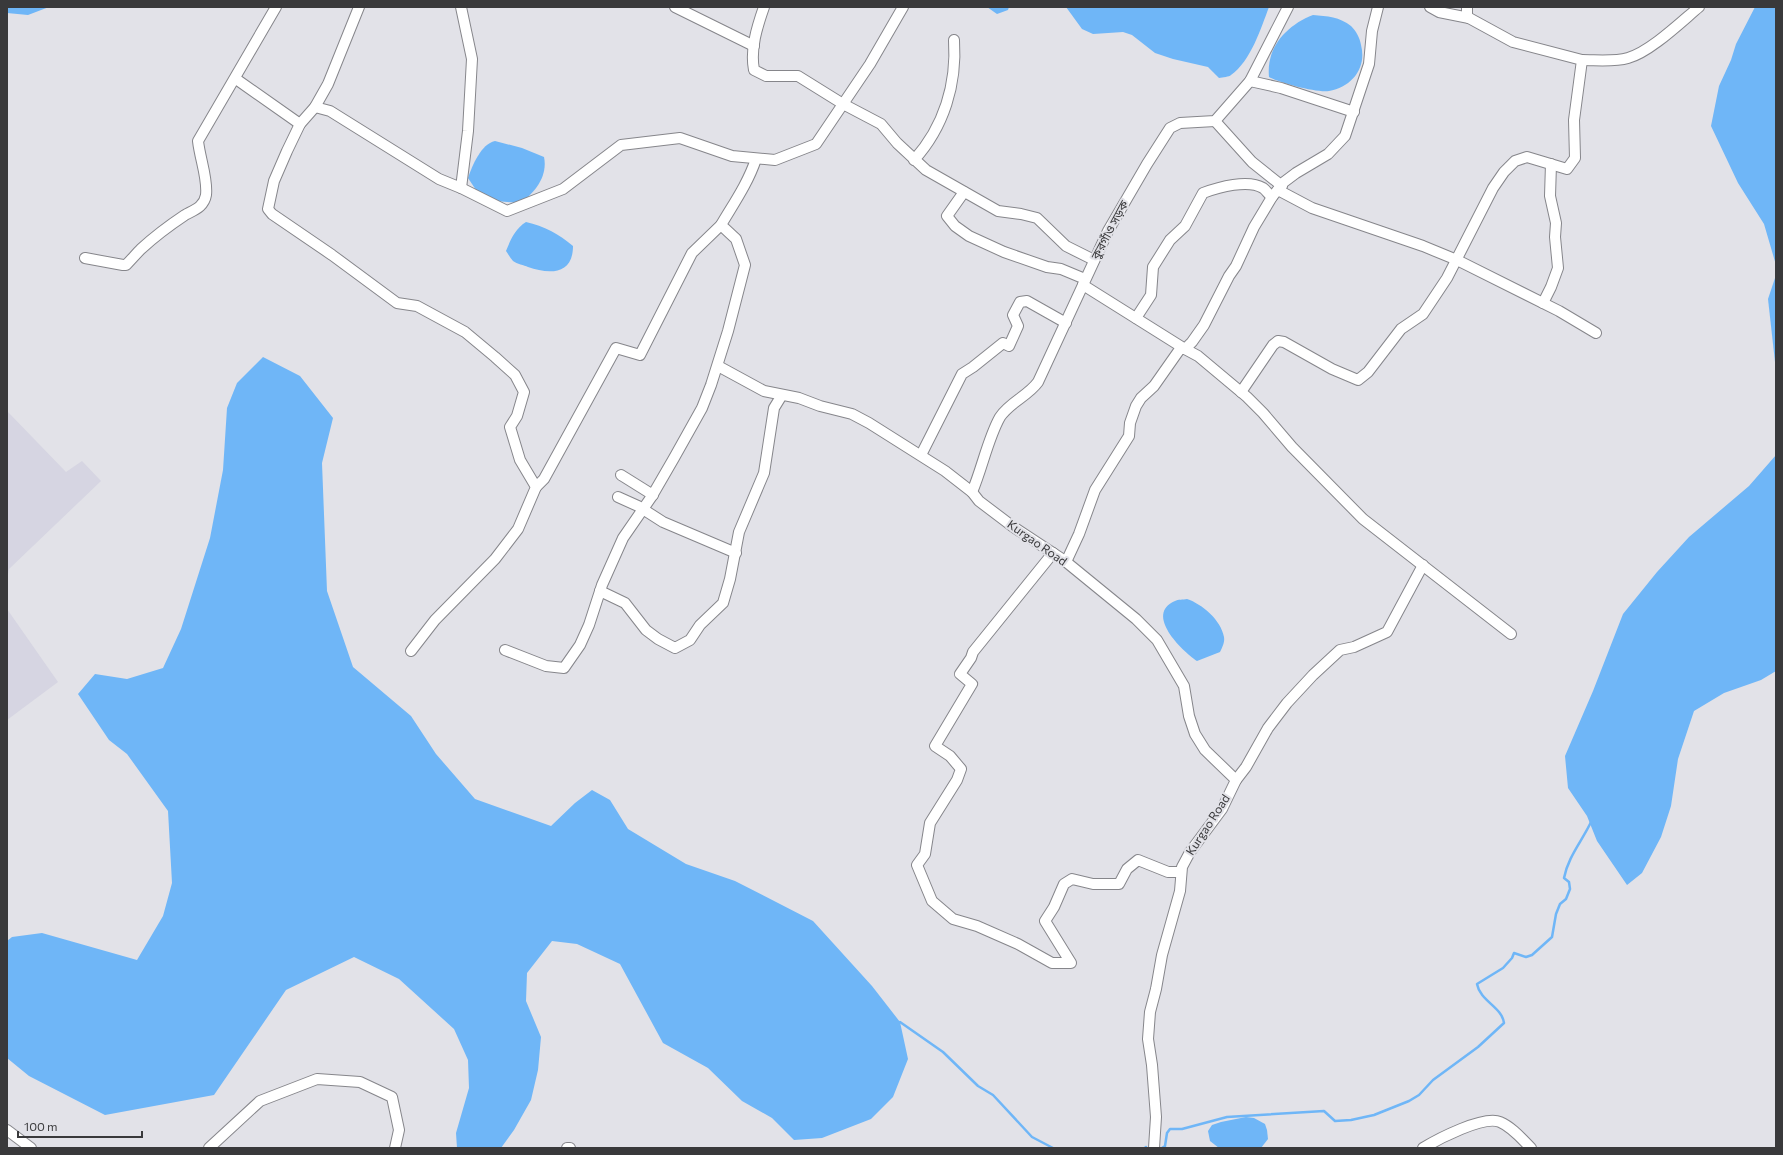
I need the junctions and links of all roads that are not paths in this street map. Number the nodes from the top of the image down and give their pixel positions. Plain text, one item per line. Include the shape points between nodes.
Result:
1 (276, 7) edge
2 (359, 7) edge
3 (461, 7) edge
4 (675, 7) edge
5 (764, 7) edge
6 (903, 7) edge
7 (1288, 7) edge
8 (1378, 7) edge
9 (1430, 7) edge
10 (1467, 7) edge
11 (1699, 7) edge
12 (1469, 18) junction
13 (954, 40) dead end
14 (754, 46) junction
15 (1582, 60) junction
16 (236, 79) junction
17 (1250, 80) junction
18 (843, 104) junction
19 (315, 107) junction
20 (1354, 112) junction
21 (1215, 121) junction
22 (300, 124) junction
23 (756, 159) junction
24 (914, 160) junction
25 (1551, 164) junction
26 (461, 188) junction
27 (1277, 191) junction
28 (964, 192) junction
29 (721, 226) junction
30 (85, 258) dead end
31 (1094, 260) junction
32 (1457, 260) junction
33 (1084, 282) junction
34 (1543, 304) junction
35 (1136, 318) junction
36 (1066, 323) junction
37 (1596, 333) dead end
38 (1185, 349) junction
39 (718, 366) junction
40 (1241, 392) junction
41 (782, 395) junction
42 (920, 455) junction
43 (621, 475) dead end
44 (536, 487) junction
45 (972, 492) junction
46 (653, 495) junction
47 (618, 496) dead end
48 (643, 509) junction
49 (736, 553) junction
50 (1053, 553) junction
51 (1066, 562) junction
52 (1423, 565) junction
53 (600, 591) junction
54 (1511, 634) dead end
55 (506, 650) dead end
56 (411, 651) dead end
57 (1236, 780) junction
58 (1181, 872) junction
59 (7, 1130) edge
60 (31, 1148) edge
61 (209, 1148) edge
62 (395, 1148) edge
63 (567, 1148) edge
64 (570, 1148) edge
65 (1154, 1148) edge
66 (1423, 1148) edge
67 (1531, 1148) edge

1 - 16 street
2 - 19 street via 328,84
3 - 26 street via 472,59 468,131
4 - 14 street
5 - 14 street
6 - 18 street
7 - 17 street
8 - 20 street via 1372,31 1369,64
9 - 12 street via 1439,12
10 - 12 street
11 - 15 street via 1657,42 1629,58
12 - 15 street via 1514,42
13 - 24 street via 954,76 943,114 934,134
14 - 18 street via 751,58 754,70 766,76 798,76
15 - 25 street via 1574,120 1575,158 1567,170
16 - 22 street
16 - 30 street via 198,141 207,181 206,196 200,207 184,216 126,265
17 - 20 street
17 - 21 street
18 - 23 street via 816,144 775,160
18 - 24 street via 881,124
19 - 22 street
19 - 26 street via 330,111 439,179
20 - 27 street via 1345,136 1338,145 1296,173
21 - 27 street
21 - 31 street, কুরগাঁও সড়ক via 1180,123 1170,128 1108,231
22 - 44 street via 274,181 268,209 397,303 417,306 465,332 515,375 524,392 518,416 510,427 520,460
23 - 26 street via 732,156 680,138 621,145 563,189 506,211
23 - 29 street via 751,174
24 - 28 street
25 - 32 street via 1527,158 1515,161 1504,172 1493,188
25 - 34 street via 1550,196 1556,223 1558,268
27 - 32 street via 1312,208
27 - 35 street via 1248,184 1222,186 1203,193 1185,226 1170,240 1153,267 1151,295
27 - 38 street via 1254,227 1204,325
28 - 31 street via 998,210 1037,218 1066,246
28 - 33 street via 947,216 955,226 969,236 1004,252 1047,267 1061,269
29 - 39 street via 736,239 745,265
29 - 44 street via 692,252 640,355 616,348 544,479
31 - 33 street, কুরগাঁও সড়ক
32 - 34 street
32 - 40 street via 1422,314 1401,329 1368,372 1358,380 1278,341
33 - 35 street
33 - 36 street, কুরগাঁও সড়ক
34 - 37 street
35 - 38 street
36 - 42 street via 1027,300 1020,302 1013,315 1018,326 1009,346 1003,343 962,374
36 - 45 street, কুরগাঁও সড়ক via 1038,382 1000,417
38 - 40 street via 1198,356
38 - 51 street via 1180,349 1154,386 1136,406 1129,436 1095,490
39 - 41 street, Kurgao Road via 764,391
39 - 46 street via 702,408
40 - 52 street via 1264,413 1292,447 1363,519
41 - 42 street, Kurgao Road via 852,414
41 - 49 street via 774,408 764,473 740,532
42 - 45 street, Kurgao Road
43 - 46 street
44 - 56 street via 518,529 495,559 435,620
45 - 50 street, Kurgao Road via 979,501
46 - 48 street
47 - 48 street
48 - 49 street via 663,522
48 - 53 street via 623,538
49 - 53 street via 723,603 700,625 690,640 675,648 646,630 625,603
50 - 51 street, Kurgao Road
50 - 58 street via 973,652 960,674 972,684 935,746 950,756 961,769 930,823 925,854 917,865 932,900 953,919 977,926 1018,944 1052,963 1071,963 1045,921 1064,884 1072,879 1094,884 1119,884 1127,869 1138,860 1168,872
51 - 57 street, Kurgao Road via 1136,619 1157,640 1184,686 1195,734 1205,750
52 - 54 street
52 - 57 street via 1387,632 1354,647 1340,650 1313,675 1268,728
53 - 55 street via 580,645 564,668 546,666
57 - 58 street, Kurgao Road via 1222,809 1190,852
58 - 65 street, Kurgao Road via 1180,891 1150,1012 1148,1039 1156,1117
59 - 60 street
61 - 62 street via 260,1101 317,1079 360,1082 392,1097 399,1130
63 - 64 street
66 - 67 street via 1473,1125 1492,1120 1510,1128

